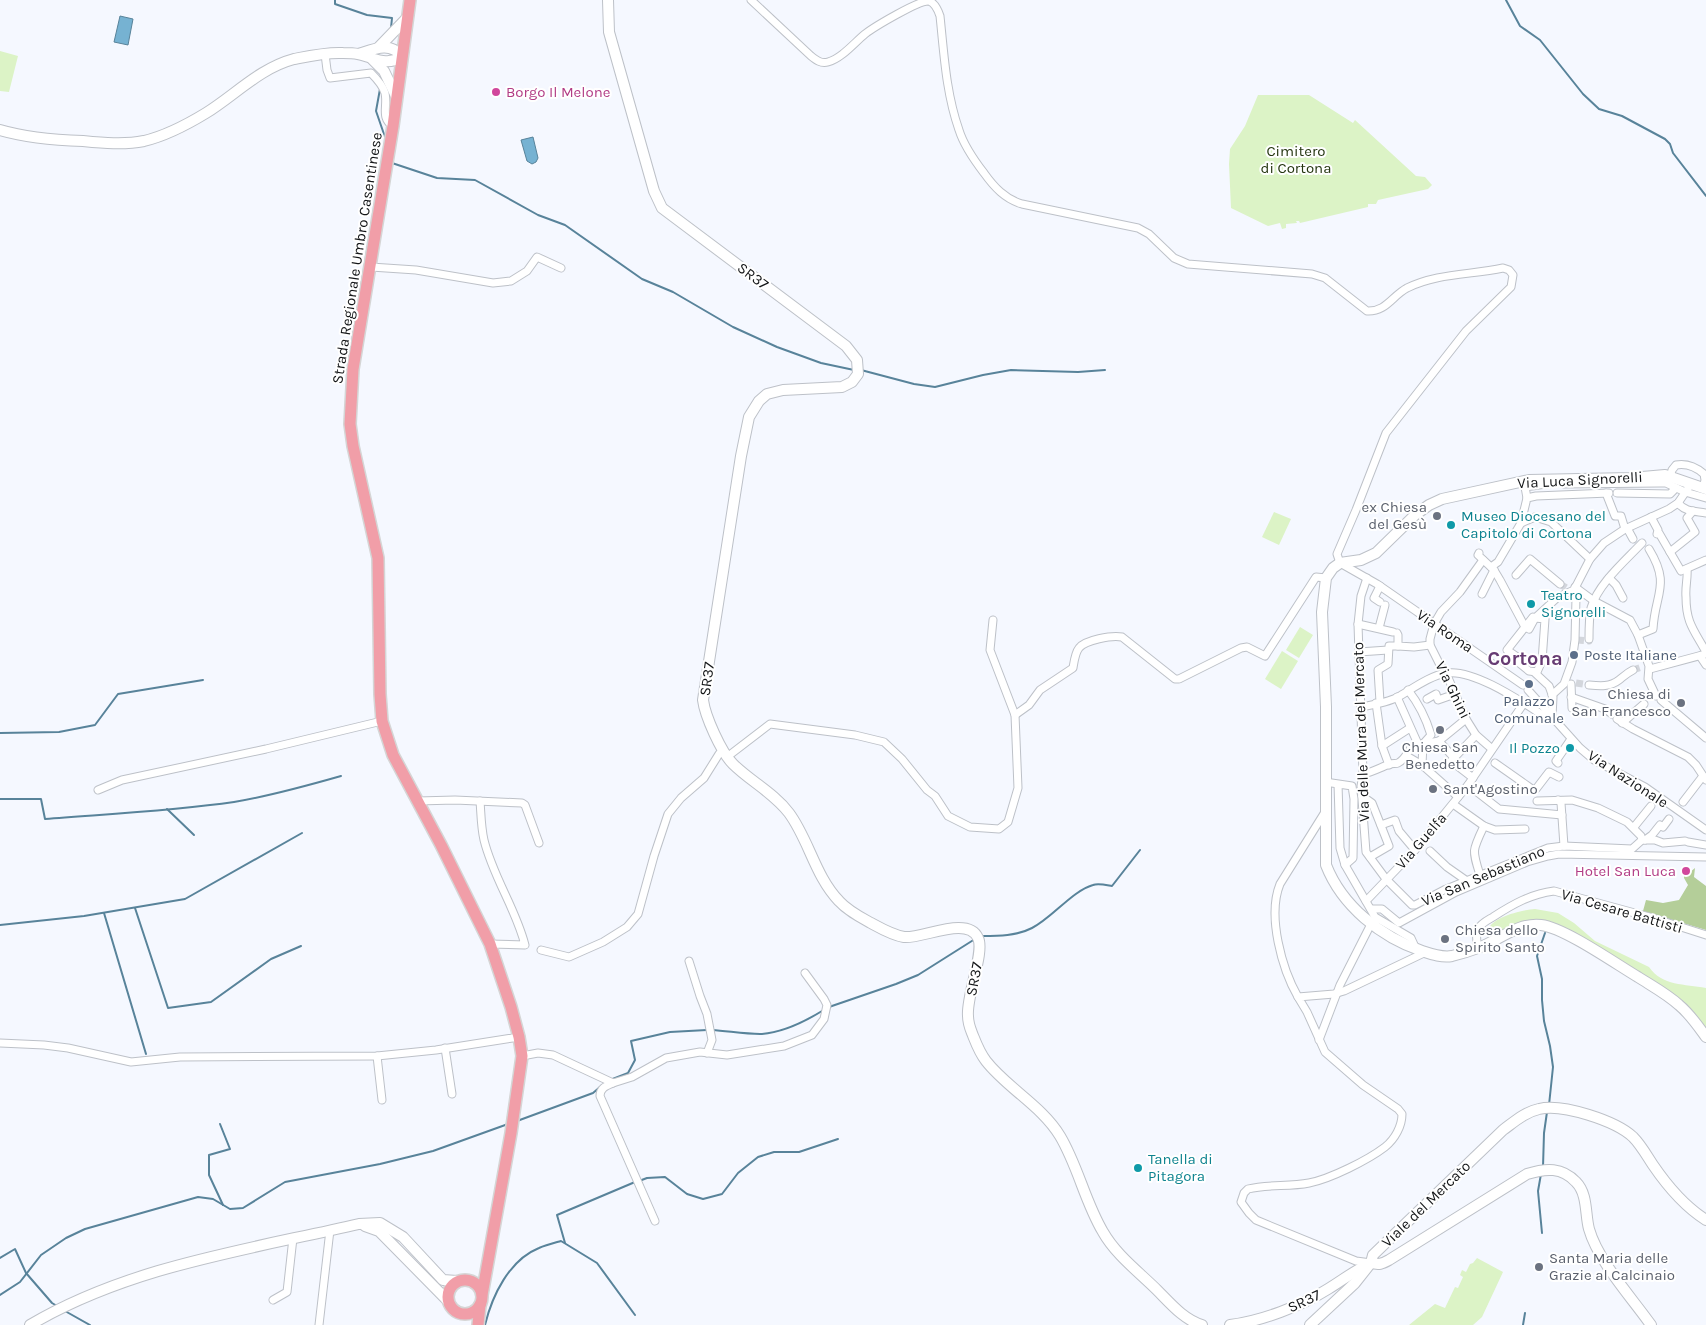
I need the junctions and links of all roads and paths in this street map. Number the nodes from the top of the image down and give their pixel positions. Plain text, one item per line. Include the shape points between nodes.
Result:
1 (410, 0) edge
2 (608, 0) edge
3 (751, 0) edge
4 (406, 19) junction
5 (379, 47) junction
6 (324, 54) junction
7 (359, 54) junction
8 (402, 57) junction
9 (372, 59) junction
10 (397, 98) junction
11 (393, 126) junction
12 (0, 130) edge
13 (371, 267) junction
14 (561, 268) dead end
15 (1670, 477) junction
16 (1705, 487) edge
17 (1676, 488) junction
18 (1688, 488) junction
19 (1611, 493) junction
20 (1663, 494) junction
21 (1527, 498) junction
22 (1678, 502) junction
23 (1669, 509) junction
24 (1693, 511) junction
25 (1706, 513) edge
26 (1651, 516) junction
27 (1521, 523) junction
28 (1626, 529) junction
29 (1633, 539) dead end
30 (1642, 544) dead end
31 (1649, 549) dead end
32 (1670, 552) junction
33 (1479, 553) dead end
34 (1483, 560) junction
35 (1590, 560) junction
36 (1706, 560) edge
37 (1340, 563) junction
38 (1687, 568) junction
39 (1493, 569) junction
40 (1516, 575) dead end
41 (1326, 578) junction
42 (1367, 578) junction
43 (1609, 578) junction
44 (1560, 584) tunnel mouth
45 (1380, 586) junction
46 (1572, 589) junction
47 (1482, 594) dead end
48 (1623, 598) dead end
49 (1594, 601) junction
50 (1535, 618) junction
51 (993, 620) dead end
52 (1358, 624) junction
53 (1434, 624) junction
54 (1525, 627) junction
55 (1379, 628) junction
56 (1638, 634) junction
57 (1589, 639) dead end
58 (1430, 644) junction
59 (1398, 646) junction
60 (1388, 650) junction
61 (1359, 652) junction
62 (1704, 654) edge
63 (1706, 665) edge
64 (1647, 667) junction
65 (1633, 670) tunnel mouth
66 (1533, 671) junction
67 (1446, 673) junction
68 (1570, 684) junction
69 (1589, 685) tunnel mouth
70 (1408, 690) junction
71 (1455, 694) junction
72 (1552, 694) junction
73 (1571, 697) junction
74 (1397, 698) junction
75 (1427, 699) dead end
76 (1378, 703) junction
77 (1524, 703) junction
78 (1644, 704) dead end
79 (1572, 708) dead end
80 (1362, 712) junction
81 (1015, 715) junction
82 (1552, 717) junction
83 (1466, 719) junction
84 (1617, 719) junction
85 (382, 721) junction
86 (1410, 728) junction
87 (1476, 735) junction
88 (1572, 738) junction
89 (1706, 738) edge
90 (1439, 741) junction
91 (1420, 744) junction
92 (1382, 746) junction
93 (1492, 749) junction
94 (725, 753) junction
95 (1410, 758) dead end
96 (1454, 758) junction
97 (1490, 760) junction
98 (1558, 762) dead end
99 (1389, 765) junction
100 (1422, 765) junction
101 (1363, 774) junction
102 (1560, 777) dead end
103 (1473, 778) junction
104 (1705, 778) edge
105 (1325, 782) junction
106 (1338, 784) junction
107 (1468, 785) junction
108 (98, 790) dead end
109 (1362, 796) junction
110 (1458, 797) junction
111 (1558, 800) junction
112 (418, 801) junction
113 (480, 801) junction
114 (1536, 801) dead end
115 (1683, 802) dead end
116 (1453, 804) junction
117 (1651, 806) dead end
118 (1325, 812) junction
119 (1562, 815) junction
120 (1669, 819) dead end
121 (1381, 825) junction
122 (1484, 826) junction
123 (1634, 827) junction
124 (1525, 829) dead end
125 (1706, 830) edge
126 (1643, 839) junction
127 (539, 842) dead end
128 (1706, 845) edge
129 (1564, 846) junction
130 (1415, 850) junction
131 (1430, 851) dead end
132 (1370, 857) junction
133 (1706, 857) edge
134 (1344, 865) junction
135 (1480, 875) junction
136 (1386, 879) junction
137 (1467, 881) junction
138 (1366, 900) junction
139 (1371, 909) junction
140 (1372, 924) junction
141 (1706, 935) edge
142 (491, 944) junction
143 (1478, 948) junction
144 (541, 950) dead end
145 (1421, 951) junction
146 (689, 961) dead end
147 (805, 973) dead end
148 (1337, 993) junction
149 (1298, 997) junction
150 (519, 1037) junction
151 (1706, 1037) edge
152 (1319, 1041) junction
153 (0, 1043) edge
154 (445, 1048) junction
155 (707, 1053) junction
156 (377, 1056) junction
157 (522, 1056) junction
158 (613, 1083) junction
159 (452, 1094) dead end
160 (382, 1100) dead end
161 (1706, 1220) edge
162 (655, 1221) dead end
163 (359, 1224) junction
164 (330, 1230) junction
165 (293, 1238) junction
166 (1371, 1263) junction
167 (487, 1265) junction
168 (462, 1281) junction
169 (273, 1300) dead end
170 (447, 1300) junction
171 (481, 1300) junction
172 (462, 1314) junction
173 (30, 1325) edge
174 (319, 1325) edge
175 (468, 1325) edge
176 (478, 1325) edge
177 (1202, 1325) edge
178 (1230, 1325) edge
179 (1310, 1325) edge
180 (1651, 1325) edge

1 - 4 main road, Strada Regionale Umbro Casentinese
2 - 94 main road, SR37 via 609,32 654,191 662,208 846,346 857,360 858,374 852,382 842,386 767,394 749,418 703,700 707,718
3 - 37 street via 811,56 827,62 906,9 919,2 929,2 937,7 940,16 948,87 959,131 991,184 1009,200 1022,204 1138,228 1174,258 1188,264 1312,274 1324,278 1367,311 1375,312 1405,289 1430,280 1503,268 1509,270 1513,275 1511,287 1466,331 1386,433 1337,554
4 - 5 main road
4 - 8 main road, Strada Regionale Umbro Casentinese
5 - 7 main road
5 - 8 main road via 392,48
6 - 7 main road
6 - 11 street via 330,78 371,73 376,77 385,92 385,116
6 - 12 main road via 278,65 206,113 144,141 76,141
7 - 9 main road
8 - 9 main road via 388,62
8 - 10 main road, Strada Regionale Umbro Casentinese
9 - 10 main road via 384,71
10 - 11 main road, Strada Regionale Umbro Casentinese
11 - 13 main road, Strada Regionale Umbro Casentinese
13 - 14 street via 416,270 493,283 511,281 527,271 537,258
13 - 85 main road, Strada Regionale Umbro Casentinese via 353,369 350,424 378,558
15 - 16 street via 1676,465 1683,464 1704,474
15 - 18 main road, Via Luca Signorelli
15 - 37 main road, Via Luca Signorelli via 1530,480 1442,499 1415,515 1376,553 1361,560
16 - 18 main road, Via Luca Signorelli
17 - 18 street
17 - 20 street via 1670,494
17 - 21 street via 1666,483 1530,485 1525,486
18 - 22 street
19 - 20 street
19 - 21 street
19 - 28 street via 1615,516 1621,516
20 - 23 street
21 - 27 street
22 - 23 street
22 - 24 street via 1682,508
23 - 26 street
24 - 25 street
24 - 32 street via 1687,518 1695,532
26 - 28 street
26 - 32 street via 1657,534
27 - 35 street via 1535,518 1552,522
27 - 39 street
28 - 29 street
28 - 35 street via 1604,543
30 - 43 street
31 - 56 street via 1662,582 1653,629
32 - 38 street via 1681,571
33 - 34 street
34 - 39 street
34 - 53 street
35 - 46 street
36 - 38 street
37 - 41 main road
37 - 42 street, Via Roma
38 - 62 street via 1688,616
39 - 47 street
39 - 54 street
40 - 44 street via 1530,559
41 - 81 street via 1316,577 1265,656 1247,647 1241,648 1175,679 1122,637 1096,639 1080,646 1073,668 1040,690 1029,705
41 - 105 main road via 1322,612
42 - 45 street, Via Roma
42 - 52 street, Via delle Mura del Mercato
43 - 48 street
43 - 49 street
45 - 53 street, Via Roma
45 - 55 street via 1374,598 1383,604
46 - 49 street
46 - 50 street
46 - 68 street via 1576,597 1576,640
49 - 56 street via 1630,620
49 - 57 street
50 - 54 street via 1529,629
50 - 66 street via 1545,619 1545,631 1542,661 1537,672
51 - 81 street via 990,650
52 - 55 street
52 - 61 street, Via delle Mura del Mercato
53 - 58 street, Via Ghini
53 - 82 street, Via Roma via 1526,688
54 - 66 street via 1507,650 1529,671
55 - 59 street via 1395,632
56 - 64 street
58 - 59 street
58 - 67 street, Via Ghini
59 - 60 street via 1390,646
60 - 61 street
60 - 76 street via 1388,664 1378,670
61 - 80 street, Via delle Mura del Mercato
62 - 63 street
62 - 64 street
64 - 89 street via 1648,679 1658,698
65 - 69 street via 1611,684
66 - 72 street via 1549,686
67 - 70 street
67 - 71 street, Via Ghini
67 - 77 street via 1480,680
68 - 72 street
68 - 73 street
70 - 74 street
70 - 91 street via 1420,704 1431,735
71 - 75 street via 1438,700 1436,694
71 - 83 street, Via Ghini
72 - 82 street
73 - 79 street
73 - 84 street via 1606,709
74 - 76 street
74 - 86 street
76 - 80 street
76 - 92 street
77 - 82 street
77 - 93 street, Via Guelfa
78 - 84 street
80 - 101 street, Via delle Mura del Mercato
81 - 94 street via 1018,788 1008,822 999,829 970,827 948,816 935,796 884,742 770,724
82 - 88 street, Via Nazionale
83 - 87 street, Via Ghini
83 - 90 street
84 - 104 street via 1688,757
85 - 108 street via 266,750 122,780
85 - 112 main road, Strada Regionale Umbro Casentinese via 393,755
86 - 91 street
86 - 92 street
87 - 93 street, Via Ghini
87 - 96 street
88 - 98 street
88 - 125 street, Via Nazionale via 1600,764 1644,788
90 - 91 street
90 - 96 street
91 - 99 street via 1409,749 1397,763
91 - 100 street
92 - 99 street
93 - 97 street, Via Guelfa
94 - 144 street via 719,754 704,778 668,814 638,914 626,927 603,942 569,957
94 - 177 main road, SR37 via 733,764 788,811 826,884 852,912 903,937 956,928 965,928 977,937 980,950 968,1016 978,1049 1060,1136 1111,1245 1170,1303
95 - 100 street
96 - 103 street via 1451,761
97 - 102 street via 1532,789 1536,789 1549,772
97 - 103 street, Via Guelfa
99 - 101 street
100 - 110 street
101 - 109 street, Via delle Mura del Mercato
103 - 107 street, Via Guelfa
104 - 115 street
105 - 106 street
105 - 118 main road
106 - 134 street via 1340,848
106 - 134 street via 1352,786 1354,798 1353,858
107 - 110 street, Via Guelfa
107 - 119 street via 1499,809
109 - 121 street via 1371,802
109 - 132 street, Via delle Mura del Mercato via 1366,852
110 - 116 street, Via Guelfa
111 - 114 street
111 - 119 street
111 - 123 street via 1572,800 1598,808
112 - 113 street
112 - 142 main road, Strada Regionale Umbro Casentinese
113 - 127 street via 525,805
113 - 142 street via 484,839 525,946
116 - 122 street
116 - 130 street, Via Guelfa
117 - 123 street
118 - 140 main road via 1326,865 1330,877 1340,892
118 - 149 street via 1280,884 1274,909 1280,951
119 - 129 street
120 - 126 street via 1663,827 1660,825 1652,835
121 - 130 street via 1395,820
121 - 132 street via 1390,846
122 - 124 street via 1495,830
122 - 135 street via 1474,847
123 - 126 street
126 - 128 street
126 - 129 street, Via San Sebastiano via 1632,849
129 - 135 street, Via San Sebastiano via 1548,848
130 - 136 street, Via Guelfa
131 - 137 street
132 - 136 street, Via delle Mura del Mercato
133 - 139 street via 1559,854 1534,860 1456,892 1399,923 1382,910
134 - 138 street
135 - 137 street, Via San Sebastiano
136 - 137 street, Via San Sebastiano via 1415,906
136 - 138 street, Via Guelfa
138 - 139 street
139 - 145 street via 1375,917 1411,938
140 - 145 main road
140 - 148 street
141 - 143 street, Via Cesare Battisti via 1554,891 1518,902 1483,923 1477,934
142 - 150 main road, Strada Regionale Umbro Casentinese
143 - 145 main road via 1452,956
143 - 151 main road via 1524,926 1541,925 1555,930 1671,998
145 - 148 street
146 - 155 street via 707,1014 712,1040
147 - 155 street via 827,1005 824,1019 812,1036 784,1046 727,1055
148 - 149 street
148 - 152 street
149 - 152 street
150 - 154 street
150 - 157 main road, Strada Regionale Umbro Casentinese
152 - 166 street via 1335,1061 1402,1114 1397,1133 1386,1146 1326,1179 1248,1189 1241,1202 1249,1213 1265,1224 1356,1261
153 - 156 street via 68,1048 130,1062 180,1057
154 - 156 street
154 - 159 street
155 - 158 street via 666,1058 632,1077
156 - 160 street
157 - 158 street via 553,1055
157 - 167 main road, Strada Regionale Umbro Casentinese
158 - 162 street via 604,1087 600,1096
161 - 166 main road, Viale del Mercato via 1673,1192 1628,1133 1576,1111 1547,1107 1522,1116 1503,1130 1373,1255
163 - 164 main road
163 - 168 main road via 380,1223 403,1237 443,1280
163 - 170 main road via 380,1231
164 - 165 main road
164 - 174 street
165 - 169 street via 287,1292
165 - 173 main road via 129,1279 57,1309
166 - 178 main road, SR37 via 1327,1290 1284,1310
166 - 179 main road via 1355,1283
166 - 180 main road, Viale del Mercato via 1381,1264 1389,1260 1527,1174 1541,1169 1559,1171 1577,1183 1584,1198 1588,1228 1594,1243
167 - 168 main road via 478,1274
167 - 171 main road, Strada Regionale Umbro Casentinese
168 - 170 main road via 449,1289
168 - 171 main road via 477,1285
170 - 172 main road via 452,1309
171 - 172 main road via 473,1313
171 - 176 main road, Strada Regionale Umbro Casentinese
172 - 175 main road

